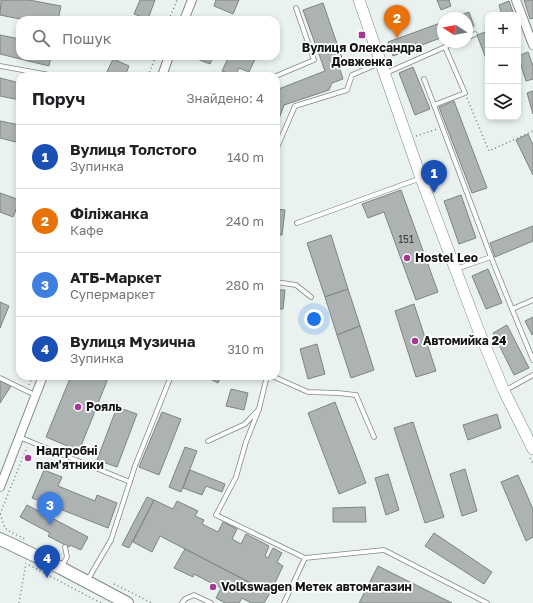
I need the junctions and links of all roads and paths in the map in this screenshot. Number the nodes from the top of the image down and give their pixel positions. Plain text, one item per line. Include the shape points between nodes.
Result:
1 (177, 0) edge
2 (192, 0) edge
3 (358, 0) edge
4 (516, 0) edge
5 (296, 8) dead end
6 (171, 16) edge
7 (186, 16) edge
8 (531, 36) edge
9 (533, 45) edge
10 (444, 48) edge
11 (446, 48) edge
12 (154, 60) edge
13 (168, 60) edge
14 (380, 63) junction
15 (0, 66) edge
16 (33, 72) edge
17 (150, 72) edge
18 (163, 72) edge
19 (280, 74) edge
20 (384, 74) junction
21 (424, 79) dead end
22 (465, 93) junction
23 (434, 105) junction
24 (443, 127) junction
25 (533, 131) edge
26 (414, 137) dead end
27 (280, 141) edge
28 (421, 178) junction
29 (297, 223) dead end
30 (491, 257) junction
31 (456, 269) junction
32 (280, 283) edge
33 (312, 296) dead end
34 (533, 300) edge
35 (512, 309) junction
36 (533, 360) edge
37 (533, 375) edge
38 (0, 378) edge
39 (31, 380) edge
40 (41, 380) edge
41 (169, 380) edge
42 (266, 380) edge
43 (280, 380) edge
44 (27, 391) junction
45 (504, 391) junction
46 (35, 395) junction
47 (259, 410) junction
48 (19, 437) junction
49 (374, 437) dead end
50 (30, 441) junction
51 (208, 441) dead end
52 (533, 449) edge
53 (130, 482) junction
54 (0, 487) edge
55 (0, 514) edge
56 (4, 536) edge
57 (65, 547) dead end
58 (305, 558) junction
59 (61, 568) junction
60 (87, 582) junction
61 (19, 603) edge
62 (101, 603) edge
63 (127, 603) edge
64 (182, 603) edge
65 (211, 603) edge
66 (284, 603) edge
67 (487, 603) edge

1 - 6 path
2 - 7 street
3 - 14 main road
4 - 8 street
5 - 19 lane via 314,60
8 - 9 street
10 - 20 lane
11 - 22 lane
12 - 17 path
13 - 18 street
14 - 20 main road
14 - 27 lane via 352,75 347,90 295,106
15 - 16 lane
20 - 28 main road
21 - 23 lane
22 - 23 lane
22 - 25 path via 489,151
23 - 24 lane
24 - 26 path
24 - 30 lane
28 - 29 lane
28 - 31 main road
30 - 31 lane
30 - 35 lane
31 - 45 main road
32 - 33 lane via 296,285
34 - 35 lane
35 - 36 lane
37 - 45 lane
38 - 44 lane
39 - 44 path
40 - 46 street
41 - 53 lane
42 - 47 lane
43 - 49 lane via 308,392 356,395
44 - 46 lane
45 - 52 main road
46 - 48 street
47 - 51 lane via 245,424
47 - 58 lane via 236,477 216,515
48 - 50 lane
48 - 54 street
50 - 53 lane
50 - 55 path
53 - 60 lane via 111,540
55 - 56 path via 5,528 9,531
56 - 59 main road
57 - 59 lane via 67,557
58 - 66 lane
58 - 67 lane via 384,550
59 - 60 main road
60 - 63 main road
61 - 62 path via 26,563
64 - 65 lane via 194,595

